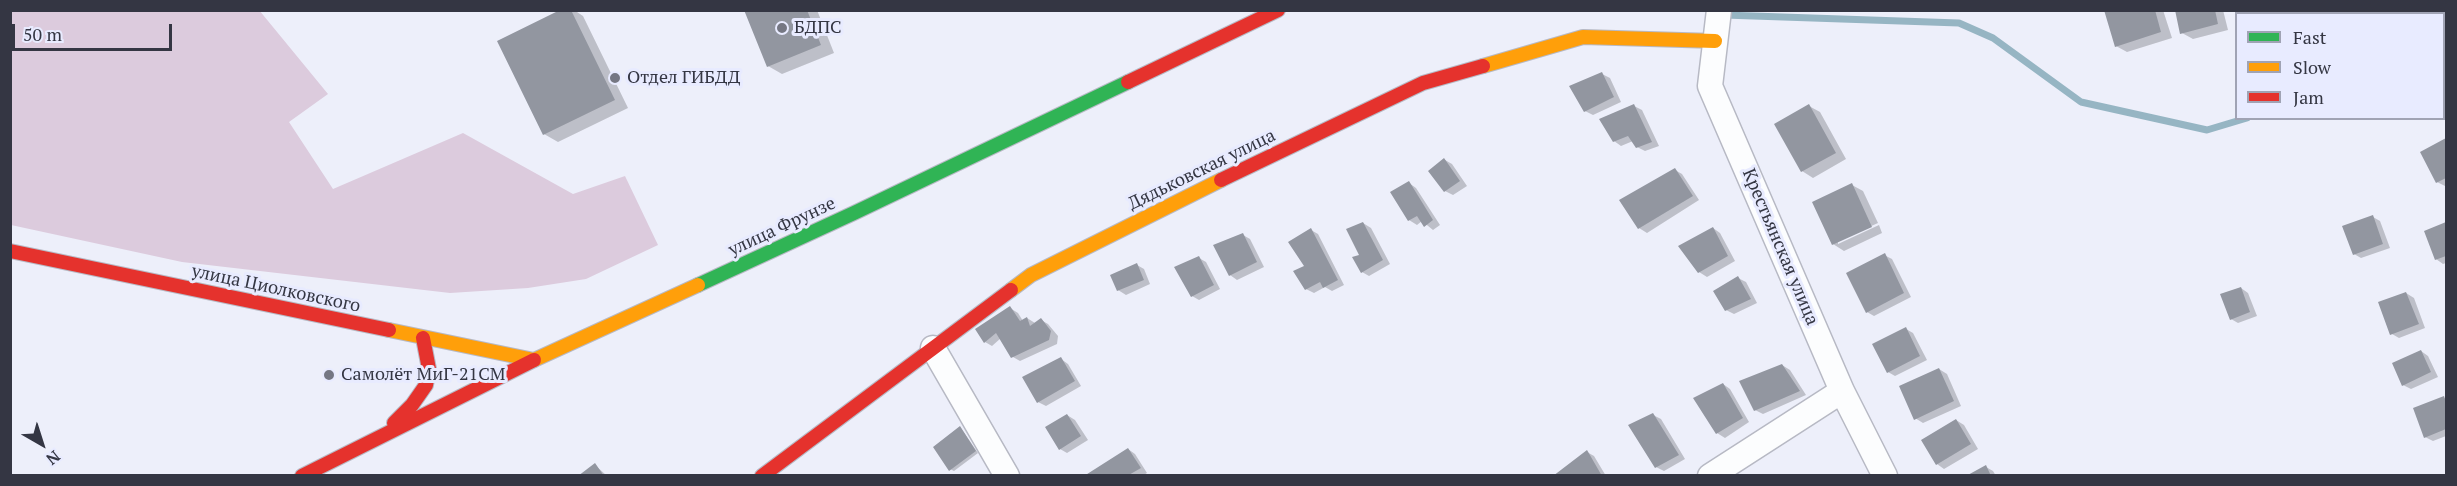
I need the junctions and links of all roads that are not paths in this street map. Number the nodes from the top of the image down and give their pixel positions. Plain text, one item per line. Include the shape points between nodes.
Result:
1 (1278, 10) edge
2 (1719, 10) edge
3 (1715, 41) junction
4 (10, 251) edge
5 (423, 338) junction
6 (933, 348) junction
7 (534, 360) junction
8 (1842, 391) junction
9 (378, 438) junction
10 (302, 476) edge
11 (762, 476) edge
12 (1006, 476) edge
13 (1710, 476) edge
14 (1885, 476) edge

1 - 7 main road, улица Фрунзе via 865,208
2 - 3 street, Крестьянская улица
3 - 6 main road, Дядьковская улица via 1583,37 1423,83 1031,275
3 - 8 street, Крестьянская улица via 1710,86
4 - 5 main road, улица Циолковского
5 - 7 main road, улица Циолковского
5 - 9 main road via 429,369 426,385 412,405
6 - 11 main road, Дядьковская улица
6 - 12 street
7 - 9 main road, улица Фрунзе
8 - 13 street
8 - 14 street, Крестьянская улица
9 - 10 main road, улица Фрунзе

